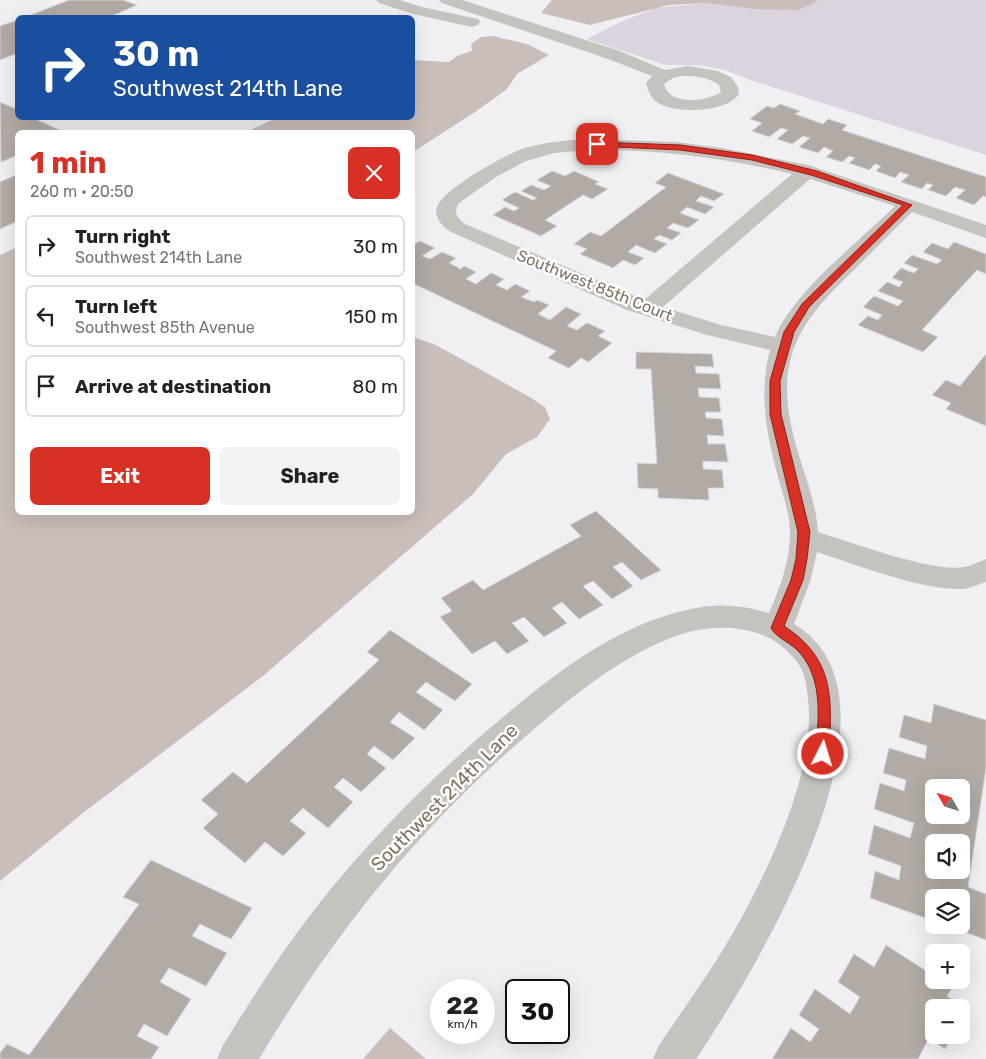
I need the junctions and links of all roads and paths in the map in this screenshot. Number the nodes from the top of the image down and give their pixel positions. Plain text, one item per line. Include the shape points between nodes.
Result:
1 (384, 0) edge
2 (448, 0) edge
3 (532, 29) junction
4 (663, 75) junction
5 (686, 105) junction
6 (683, 135) junction
7 (808, 171) junction
8 (908, 205) junction
9 (986, 232) edge
10 (646, 309) junction
11 (784, 346) junction
12 (804, 538) junction
13 (986, 570) edge
14 (777, 628) junction
15 (237, 1059) edge
16 (673, 1059) edge

1 - 3 street via 460,20
2 - 3 street
3 - 4 street via 614,55
4 - 5 street via 655,83 656,92 668,100
4 - 5 street via 682,71 704,72 722,79 730,88 730,94 719,102
5 - 6 street
6 - 7 street via 745,156
6 - 10 street, Southwest 85th Court via 633,145 583,145 536,152 511,161 460,194 447,205 445,213 448,220 462,230
7 - 8 street
7 - 10 street
8 - 9 street
8 - 11 street via 814,296 797,318
10 - 11 street, Southwest 85th Court
11 - 12 street via 775,381 775,414 803,522
12 - 13 street via 942,578 966,578
12 - 14 street via 797,580
14 - 15 street, Southwest 214th Lane via 733,616 665,627 591,668 532,712 476,760 364,876 320,932
14 - 16 street, Southwest 214th Lane via 804,649 821,680 825,712 823,754 801,825 769,902 727,977

